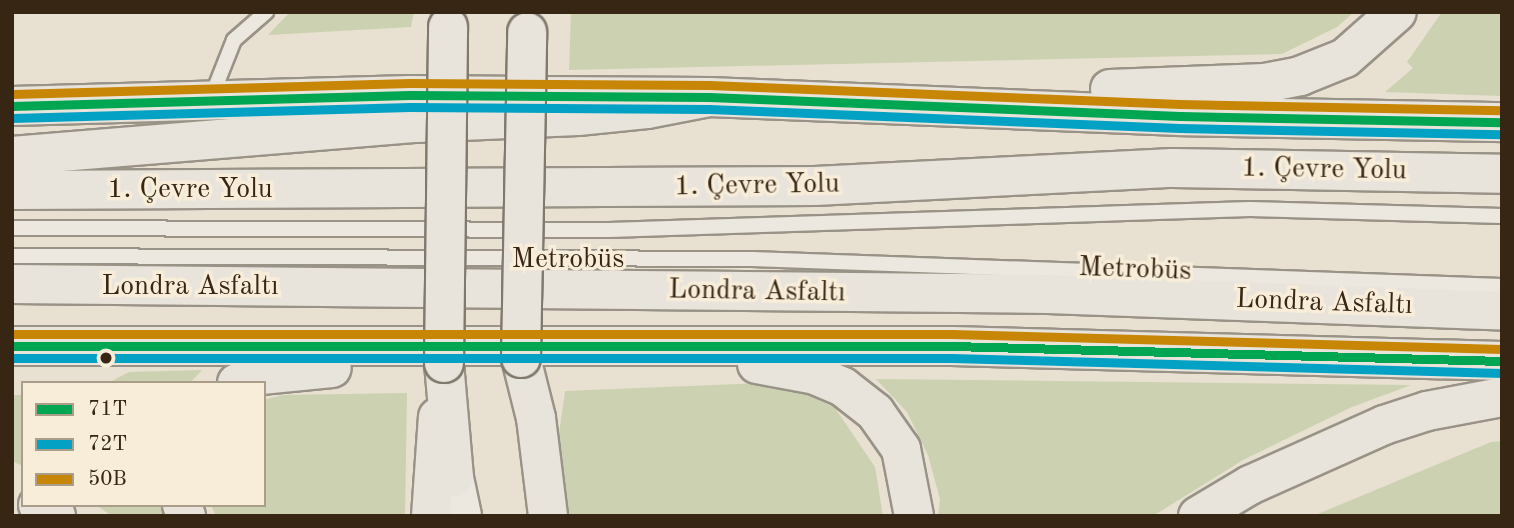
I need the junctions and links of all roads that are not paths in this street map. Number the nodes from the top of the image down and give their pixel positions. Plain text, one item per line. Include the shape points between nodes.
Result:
1 (266, 12) edge
2 (1397, 12) edge
3 (450, 20) edge
4 (529, 22) edge
5 (709, 97) junction
6 (210, 100) junction
7 (971, 104) junction
8 (12, 106) edge
9 (1502, 122) edge
10 (12, 156) edge
11 (1502, 174) edge
12 (12, 190) edge
13 (1502, 216) edge
14 (12, 228) edge
15 (12, 256) edge
16 (12, 284) edge
17 (1502, 286) edge
18 (1502, 311) edge
19 (403, 345) junction
20 (677, 345) junction
21 (12, 346) edge
22 (521, 358) junction
23 (1502, 361) edge
24 (444, 363) junction
25 (243, 381) edge
26 (1502, 397) edge
27 (454, 478) junction
28 (431, 516) edge
29 (455, 516) edge
30 (462, 516) edge
31 (524, 516) edge
32 (548, 516) edge
33 (914, 516) edge
34 (1198, 516) edge

1 - 6 lane via 234,40
2 - 7 main road via 1345,58 1300,76 1265,83 1032,94
3 - 24 main road, bridge
4 - 22 main road, bridge
5 - 6 main road via 410,94
5 - 7 main road
5 - 10 main road via 578,116 417,123
6 - 8 main road
7 - 9 main road via 1180,116
11 - 12 main road, 1. Çevre Yolu via 1173,168 815,186
13 - 14 lane via 1250,209 609,230
15 - 17 lane, Metrobüs via 752,259
16 - 18 main road, Londra Asfaltı via 1048,294
19 - 20 main road
19 - 21 main road
19 - 25 main road via 343,367
20 - 23 main road via 1163,348
20 - 33 main road via 815,375 843,387 875,412 901,449
22 - 31 main road via 514,448
22 - 32 main road via 536,418
24 - 27 main road
24 - 28 main road
26 - 34 main road via 1427,411 1384,425 1250,485
27 - 29 main road
27 - 30 main road

